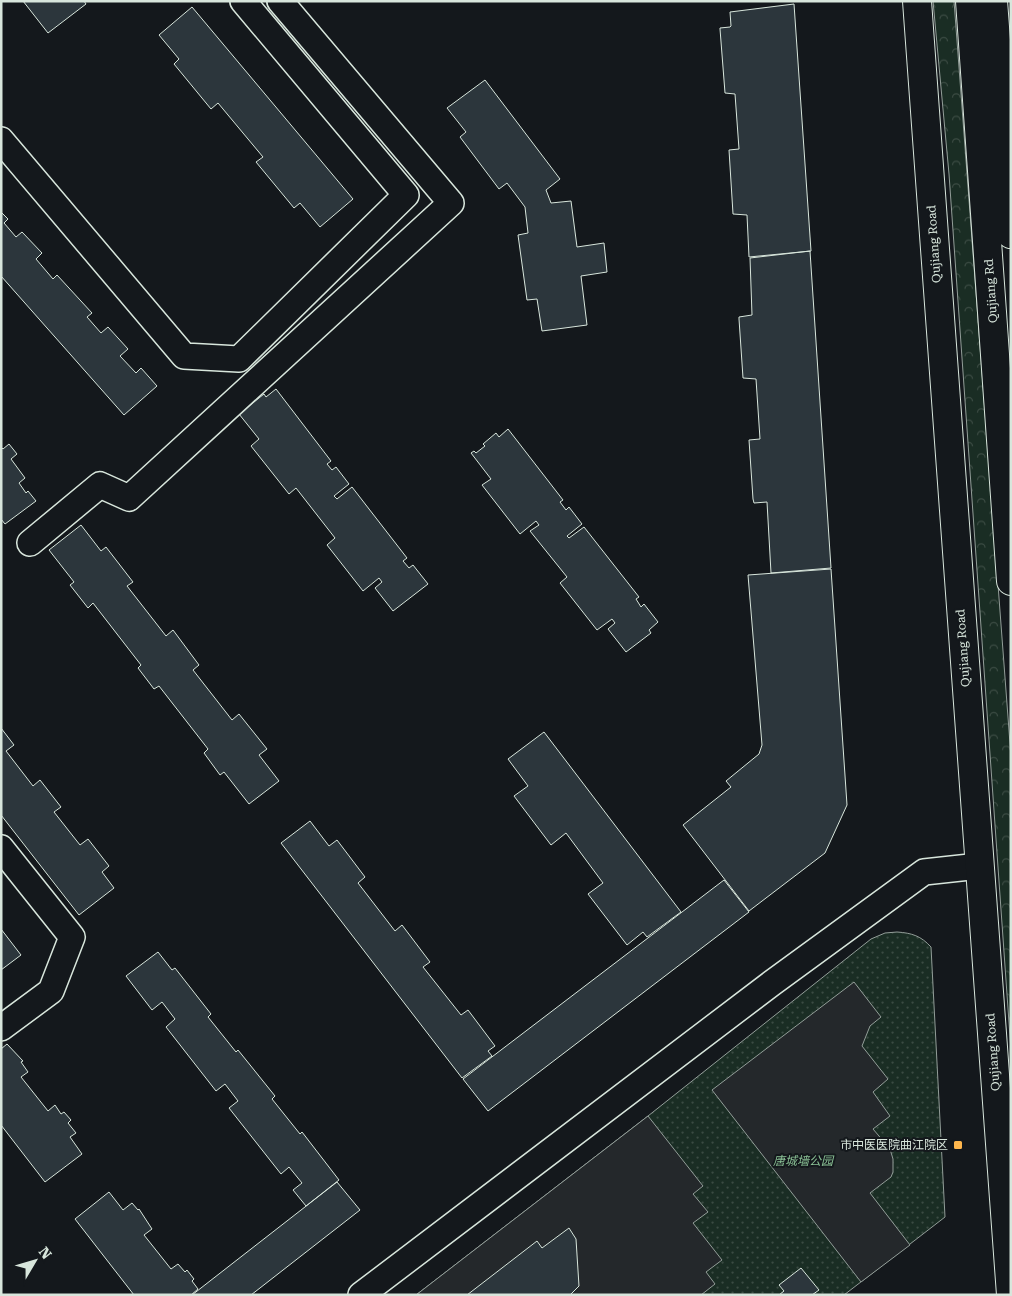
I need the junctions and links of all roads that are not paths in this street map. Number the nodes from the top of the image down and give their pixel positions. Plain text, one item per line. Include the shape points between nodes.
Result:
1 (243, 1) edge
2 (280, 1) edge
3 (917, 1) edge
4 (970, 1) edge
5 (994, 1) edge
6 (1, 140) edge
7 (1011, 234) edge
8 (30, 543) dead end
9 (1011, 582) edge
10 (1, 848) edge
11 (979, 866) junction
12 (1, 1028) edge
13 (1011, 1294) edge
14 (361, 1295) edge

1 - 6 street via 406,195 240,359 184,356
2 - 8 street via 451,203 129,498 100,485
3 - 11 main road, Qujiang Road
4 - 9 main road, Qujiang Rd
5 - 7 main road
10 - 12 street via 72,937 51,990
11 - 13 main road, Qujiang Road
11 - 14 street via 924,872 764,989

